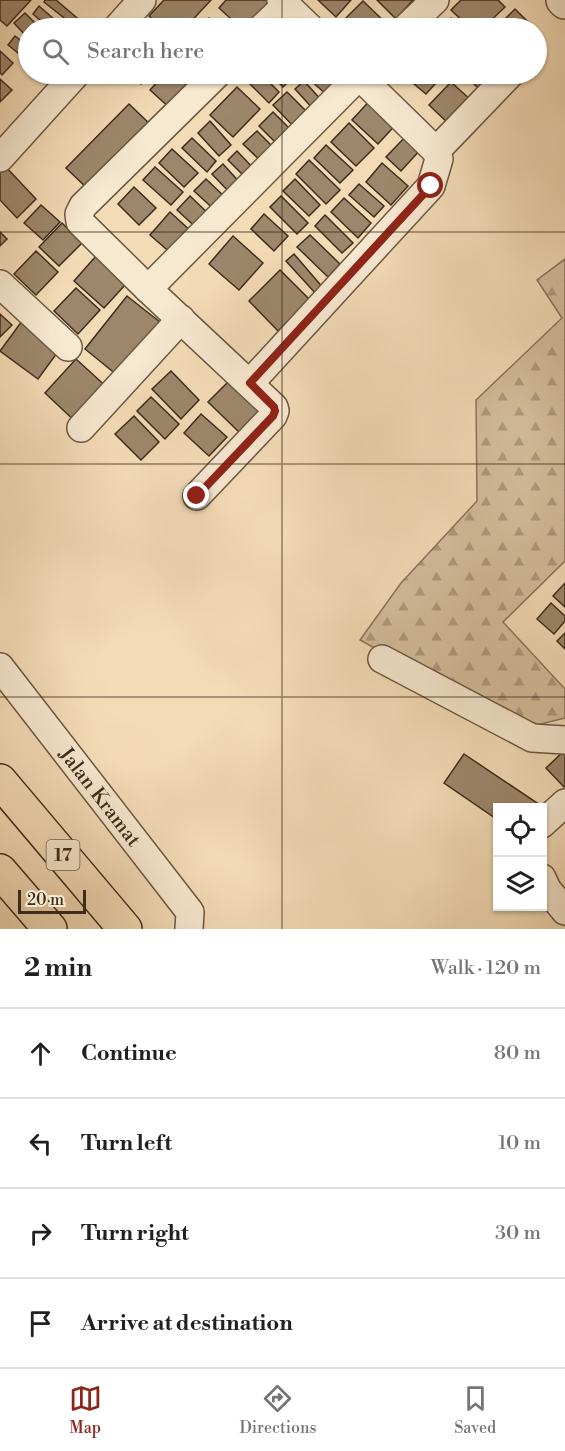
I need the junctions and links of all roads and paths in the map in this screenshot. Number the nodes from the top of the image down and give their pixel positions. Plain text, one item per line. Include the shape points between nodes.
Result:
1 (142, 0) edge
2 (435, 0) edge
3 (283, 2) edge
4 (126, 18) edge
5 (270, 18) edge
6 (300, 18) edge
7 (416, 18) edge
8 (67, 84) edge
9 (207, 84) edge
10 (349, 84) edge
11 (369, 84) edge
12 (500, 84) edge
13 (436, 151) junction
14 (0, 158) edge
15 (0, 284) edge
16 (148, 289) junction
17 (181, 319) junction
18 (68, 347) dead end
19 (250, 383) junction
20 (81, 428) dead end
21 (197, 496) dead end
22 (382, 659) dead end
23 (0, 667) edge
24 (565, 740) edge
25 (0, 781) edge
26 (565, 803) edge
27 (547, 820) edge
28 (0, 872) edge
29 (547, 889) edge
30 (565, 911) edge
31 (50, 929) edge
32 (125, 929) edge
33 (189, 929) edge

1 - 4 street
2 - 7 street
3 - 5 street
3 - 6 street
8 - 14 street
9 - 16 street via 79,214 80,222
10 - 16 street
11 - 13 street
12 - 13 street
13 - 19 street via 439,159 431,186
15 - 18 street
16 - 17 street
17 - 19 street
17 - 20 street
19 - 21 street via 274,407 273,416
22 - 24 street via 532,738
23 - 33 street, Jalan Kramat via 190,912
25 - 32 highway, 17
26 - 27 street
28 - 31 highway
29 - 30 street

